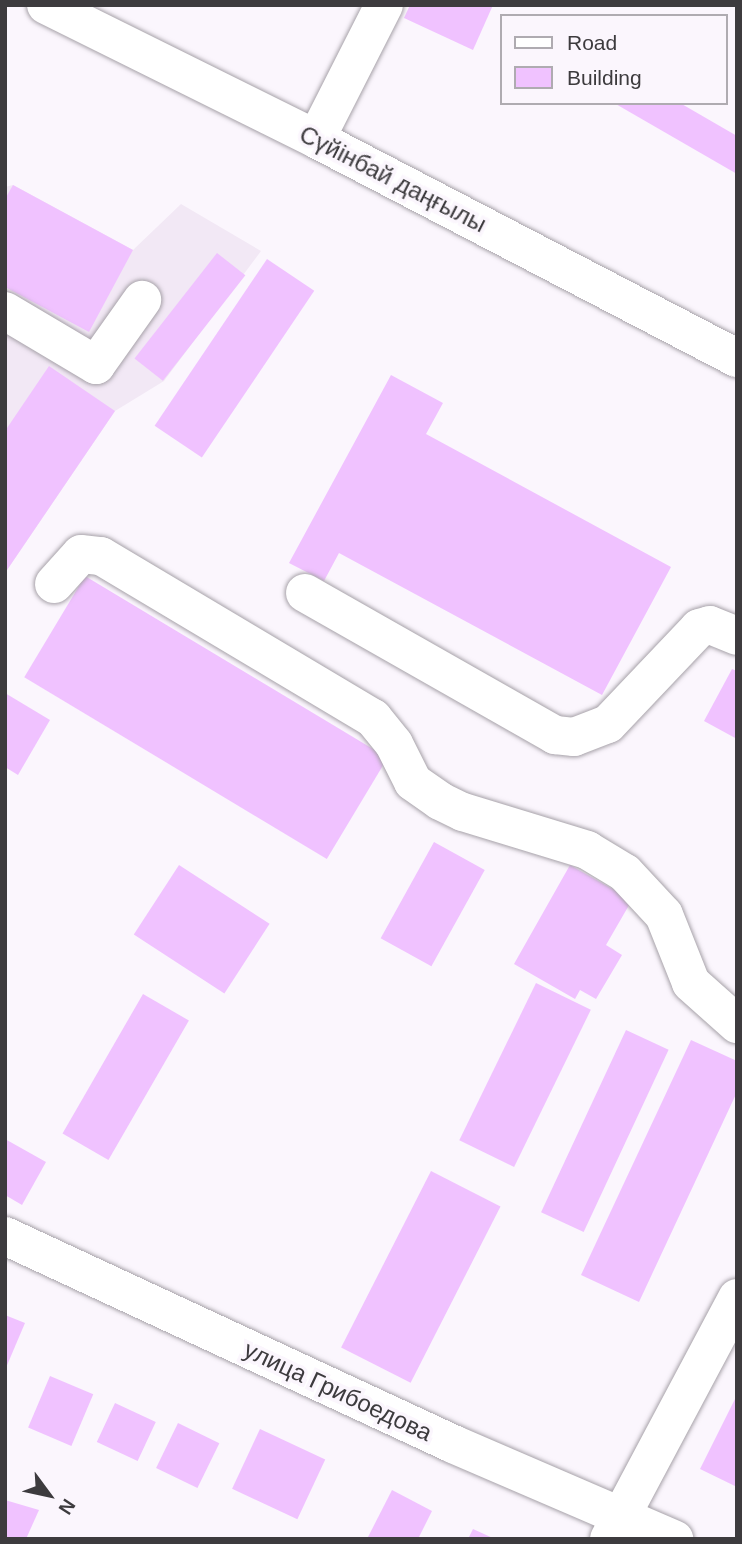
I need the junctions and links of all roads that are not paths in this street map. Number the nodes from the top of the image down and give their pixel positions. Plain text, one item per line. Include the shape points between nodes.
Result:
1 (46, 5) edge
2 (384, 5) edge
3 (316, 139) junction
4 (142, 300) dead end
5 (5, 311) edge
6 (737, 358) edge
7 (54, 584) dead end
8 (304, 593) dead end
9 (737, 636) edge
10 (737, 1024) edge
11 (5, 1236) edge
12 (737, 1298) edge
13 (615, 1527) edge
14 (674, 1539) edge

1 - 3 street, Сүйінбай даңғылы
2 - 3 street
3 - 6 street, Сүйінбай даңғылы
4 - 5 street via 96,365
7 - 10 street via 81,554 101,556 373,718 394,744 413,782 440,801 587,850 625,873 664,915 691,983
8 - 9 street via 555,735 574,737 608,724 699,628 710,625
11 - 13 street, улица Грибоедова via 453,1444
12 - 13 street
13 - 14 street, улица Грибоедова

